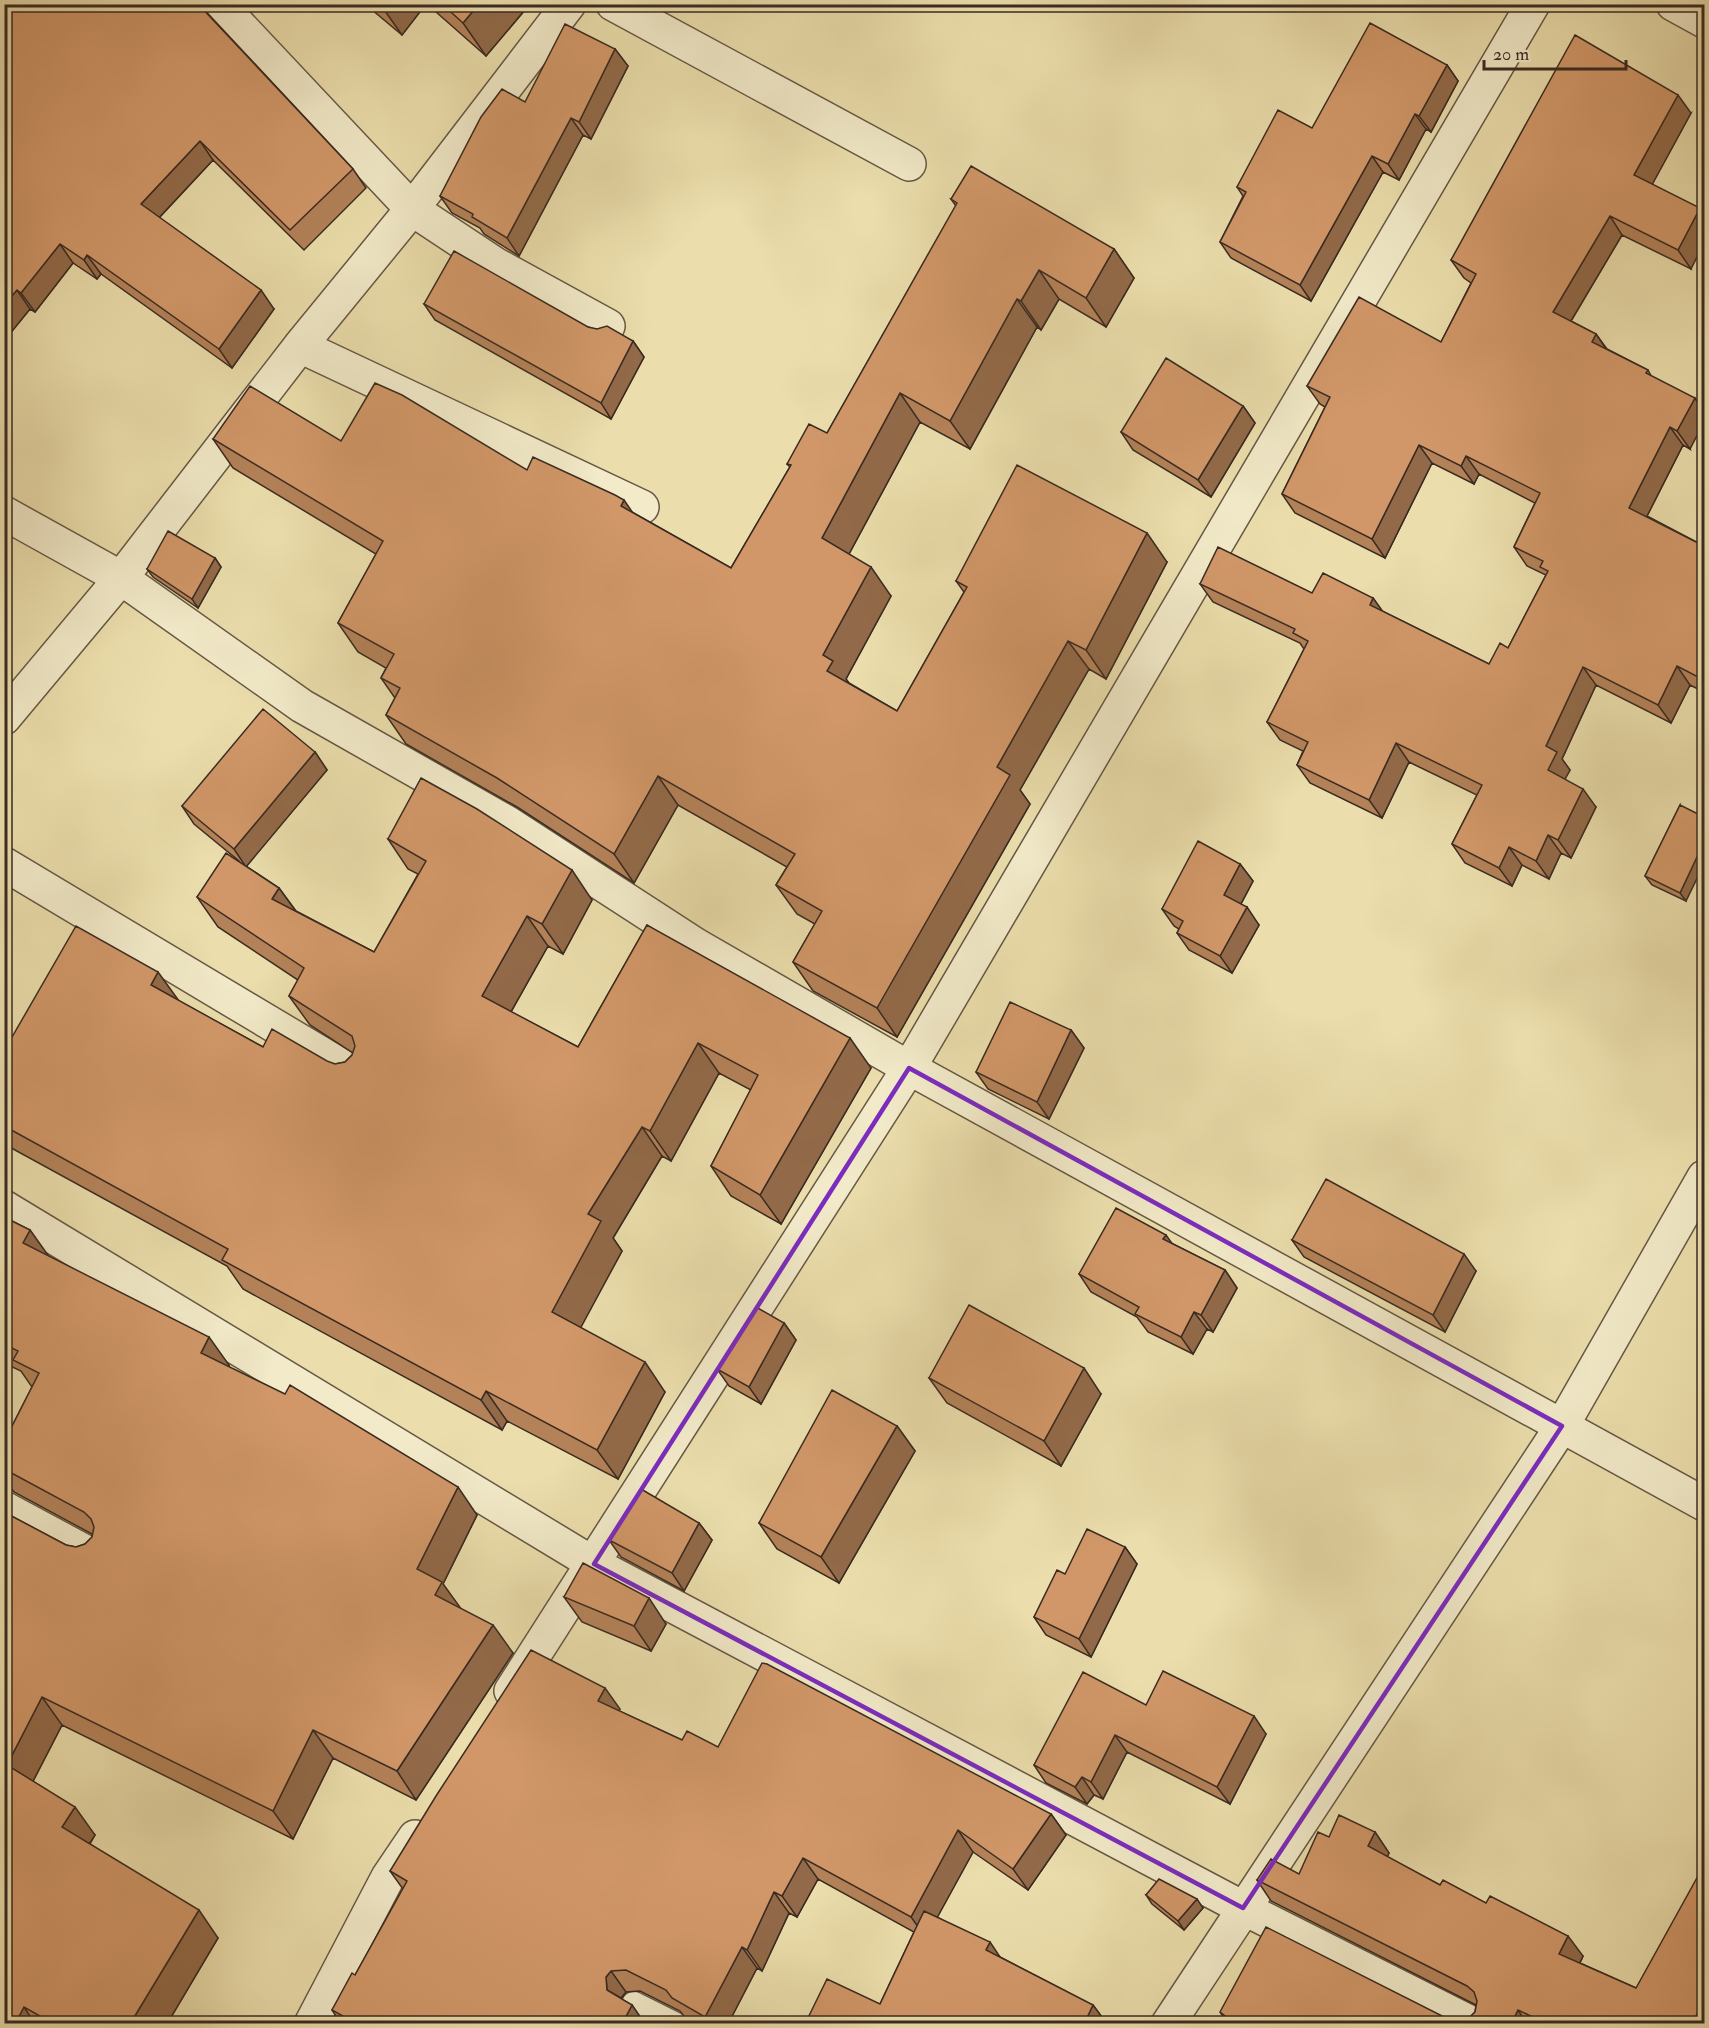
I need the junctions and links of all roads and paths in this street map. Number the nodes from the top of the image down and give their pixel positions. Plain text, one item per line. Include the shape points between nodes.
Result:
1 (219, 4) edge
2 (569, 4) edge
3 (613, 4) edge
4 (1533, 4) edge
5 (1674, 4) edge
6 (1704, 21) edge
7 (909, 164) dead end
8 (412, 209) junction
9 (608, 326) edge
10 (300, 346) junction
11 (642, 507) dead end
12 (4, 513) edge
13 (121, 578) junction
14 (4, 718) edge
15 (4, 864) edge
16 (909, 1068) junction
17 (357, 1075) edge
18 (1704, 1177) edge
19 (4, 1207) edge
20 (1562, 1426) junction
21 (1704, 1504) edge
22 (4, 1508) edge
23 (95, 1557) edge
24 (594, 1564) junction
25 (491, 1721) edge
26 (433, 1809) edge
27 (1243, 1908) junction
28 (634, 2004) edge
29 (311, 2024) edge
30 (674, 2024) edge
31 (1168, 2024) edge
32 (1473, 2024) edge

1 - 8 street
2 - 8 street
3 - 7 street
4 - 16 street
5 - 6 street
8 - 9 street via 495,264
8 - 10 street
10 - 11 street
10 - 13 street
12 - 13 street
13 - 14 street
13 - 16 street via 302,706 508,823 696,945
15 - 17 street
16 - 20 street
16 - 24 street
18 - 20 street
19 - 24 street
20 - 21 street
20 - 27 street
22 - 23 street
24 - 25 street
24 - 27 street
26 - 29 street via 388,1878
27 - 31 street
27 - 32 street
28 - 30 lane

